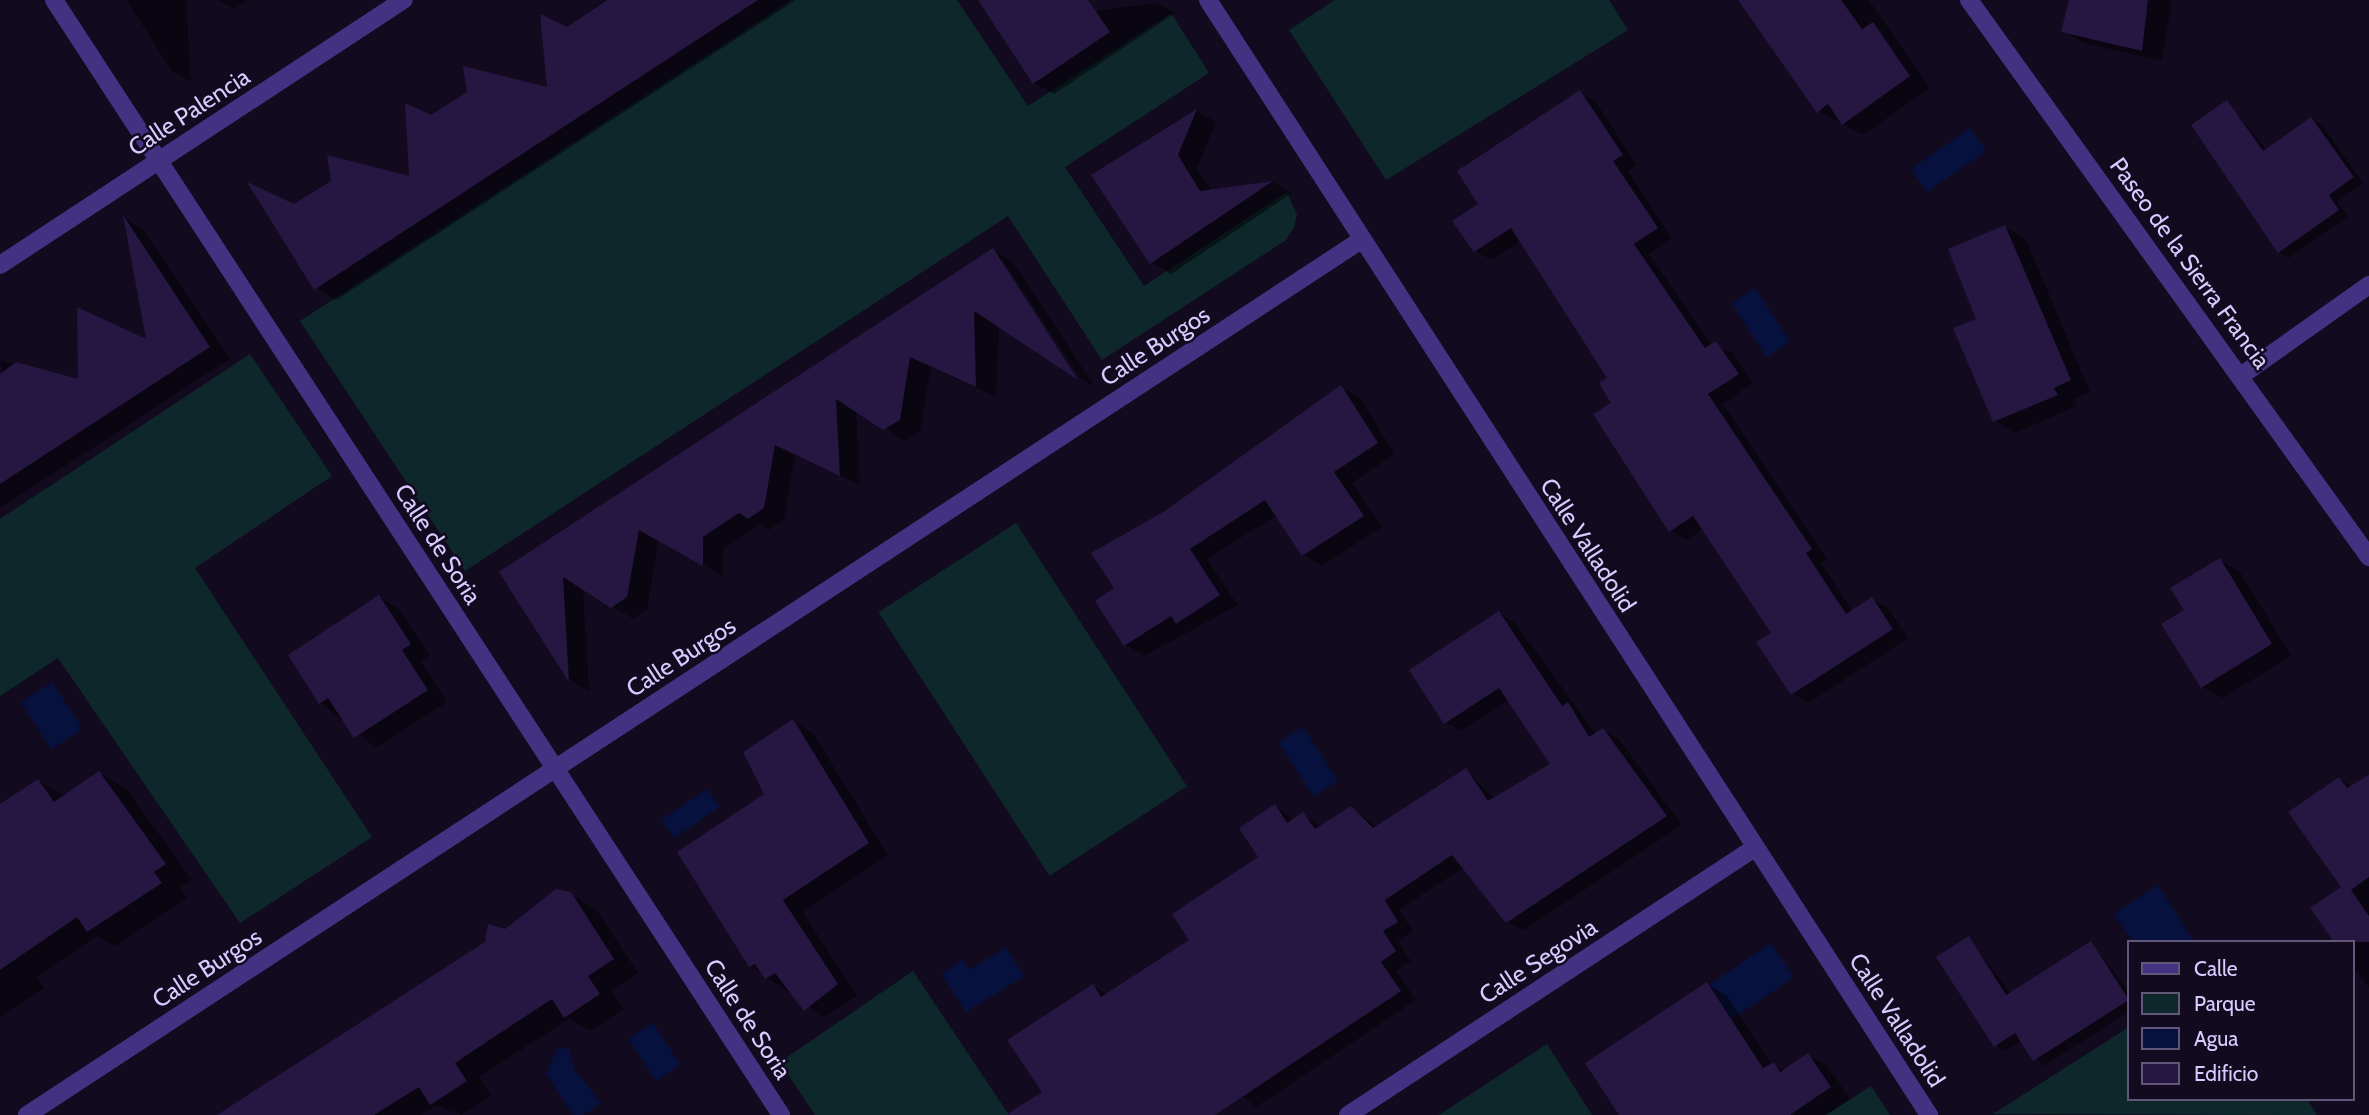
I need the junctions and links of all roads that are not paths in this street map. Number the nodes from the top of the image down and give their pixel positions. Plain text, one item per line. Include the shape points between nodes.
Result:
1 (54, 0) edge
2 (404, 0) edge
3 (1208, 0) edge
4 (1969, 0) edge
5 (159, 161) junction
6 (1362, 240) junction
7 (0, 265) edge
8 (2369, 285) edge
9 (2242, 375) junction
10 (2369, 557) edge
11 (555, 768) junction
12 (1755, 848) junction
13 (27, 1115) edge
14 (781, 1115) edge
15 (1348, 1115) edge
16 (1929, 1115) edge

1 - 5 street, Calle de Soria
2 - 5 street, Calle Palencia
3 - 6 street, Calle Valladolid
4 - 9 street, Paseo de la Sierra Francia
5 - 7 street, Calle Palencia
5 - 11 street, Calle de Soria
6 - 11 street, Calle Burgos
6 - 12 street, Calle Valladolid
8 - 9 street
9 - 10 street, Paseo de la Sierra Francia
11 - 13 street, Calle Burgos
11 - 14 street, Calle de Soria
12 - 15 street, Calle Segovia
12 - 16 street, Calle Valladolid

